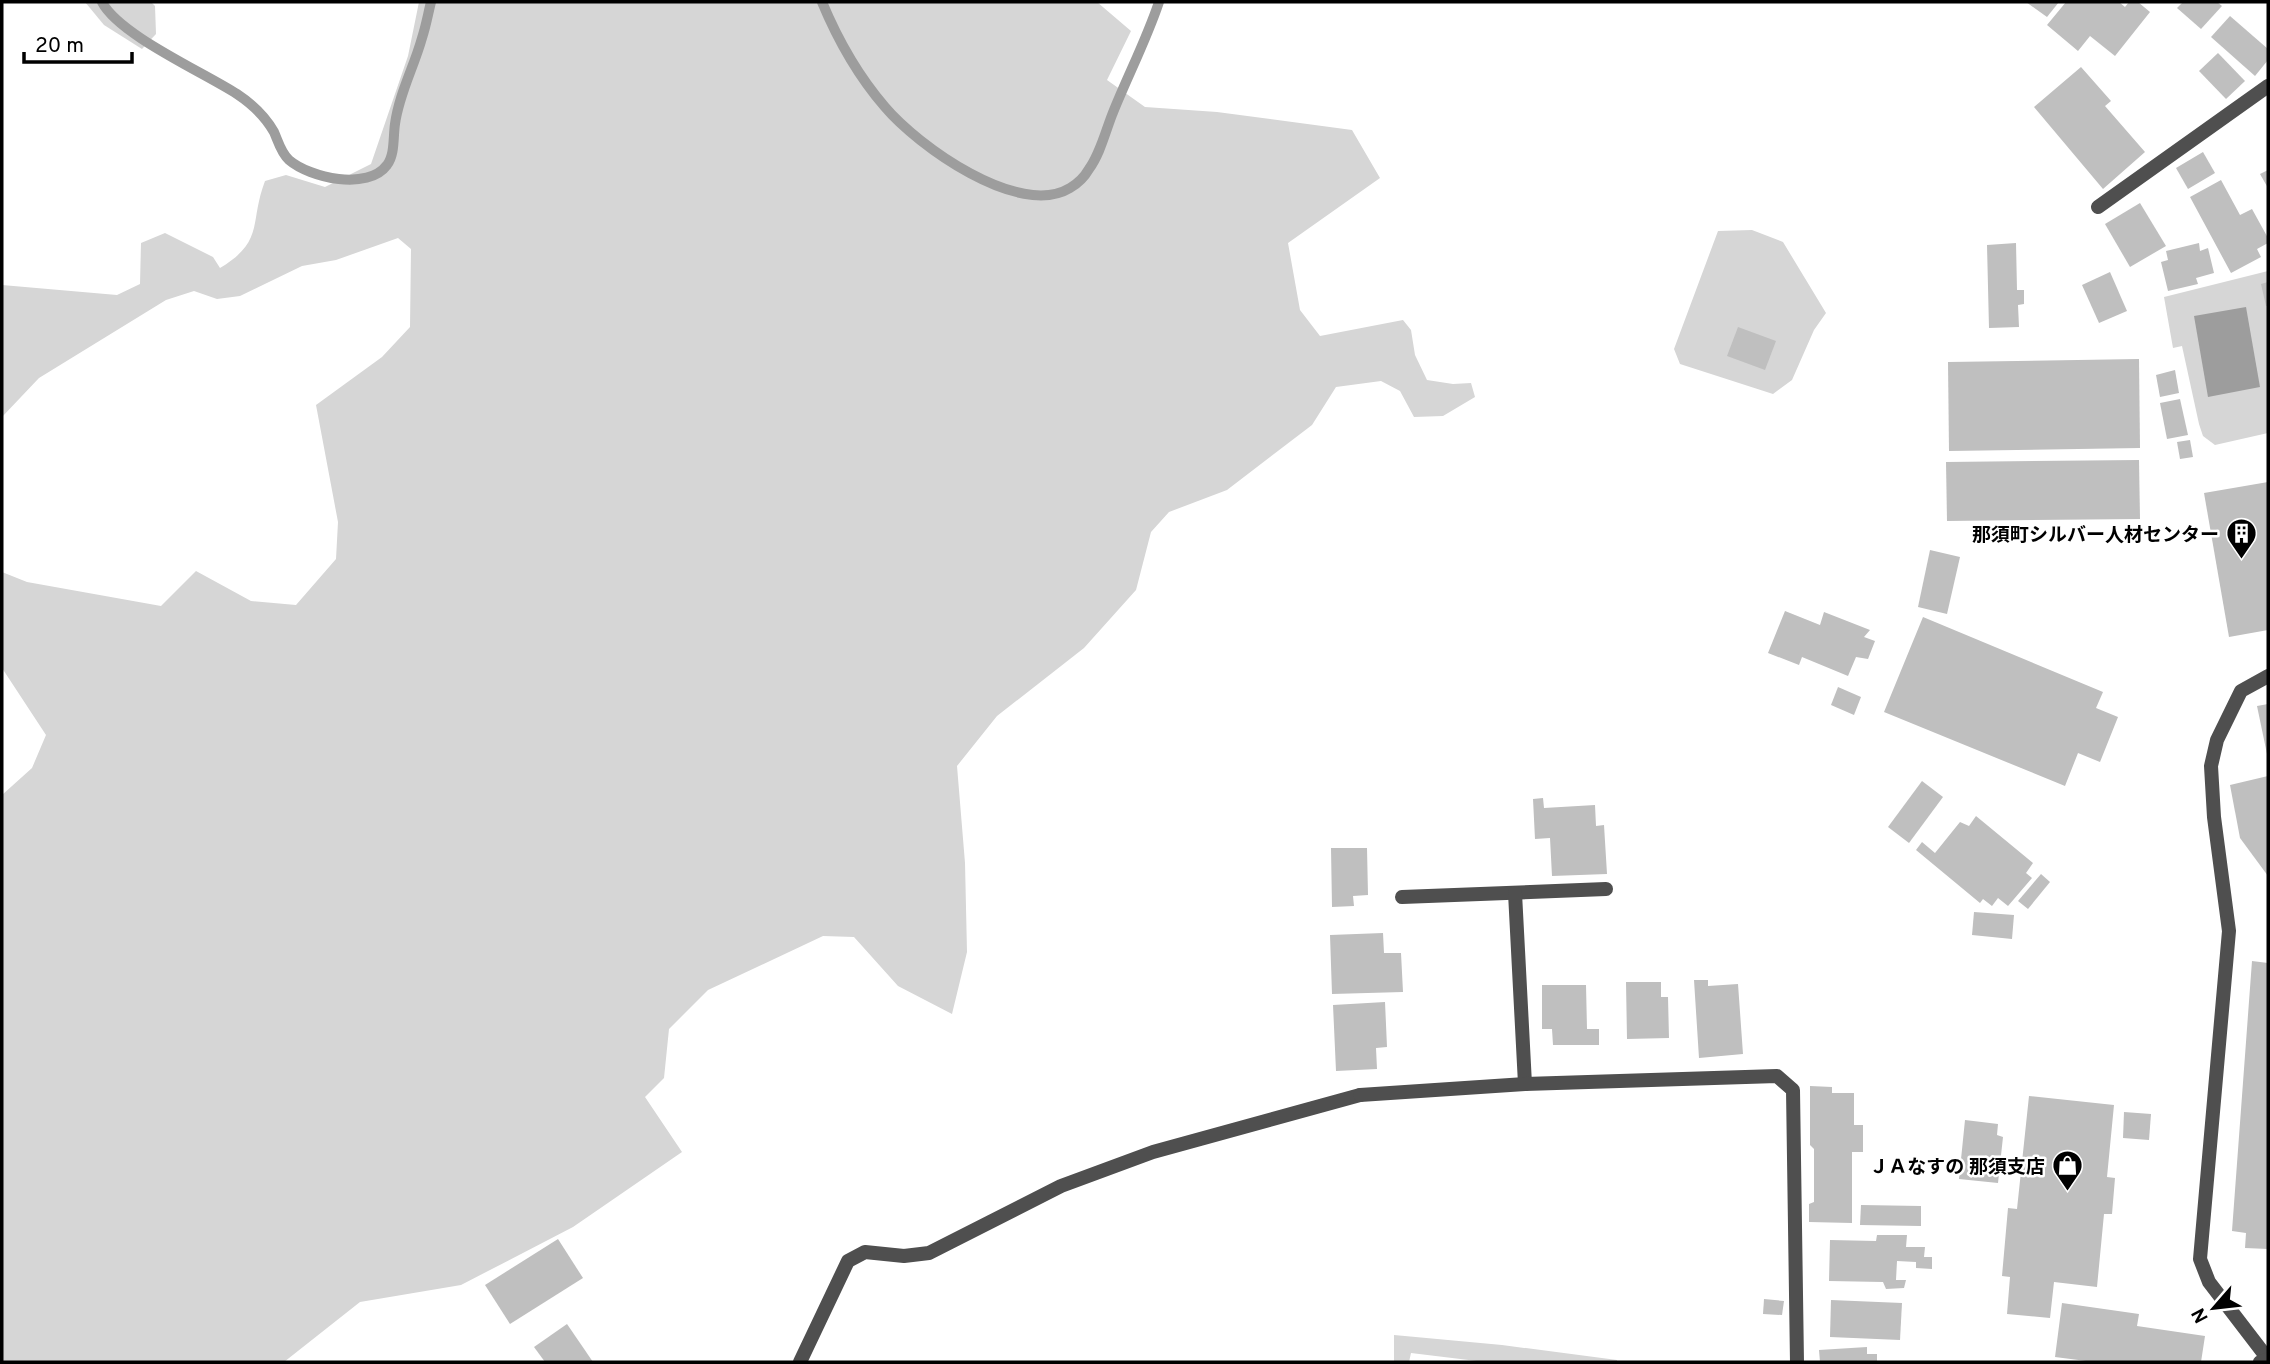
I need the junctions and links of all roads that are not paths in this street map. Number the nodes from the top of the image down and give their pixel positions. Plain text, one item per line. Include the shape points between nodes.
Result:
1 (2268, 86) edge
2 (2098, 207) dead end
3 (2268, 676) edge
4 (1606, 889) dead end
5 (1515, 893) junction
6 (1402, 897) dead end
7 (1525, 1084) junction
8 (2268, 1359) edge
9 (800, 1362) edge
10 (1797, 1362) edge
11 (2260, 1362) edge

1 - 2 street
3 - 8 street via 2241,691 2217,740 2211,766 2229,931 2200,1258 2209,1282
4 - 5 street
5 - 6 street
5 - 7 street
7 - 9 street via 1360,1096 1153,1152 1061,1186 929,1253 865,1252 848,1261
7 - 10 street via 1777,1076 1793,1090
8 - 11 street

